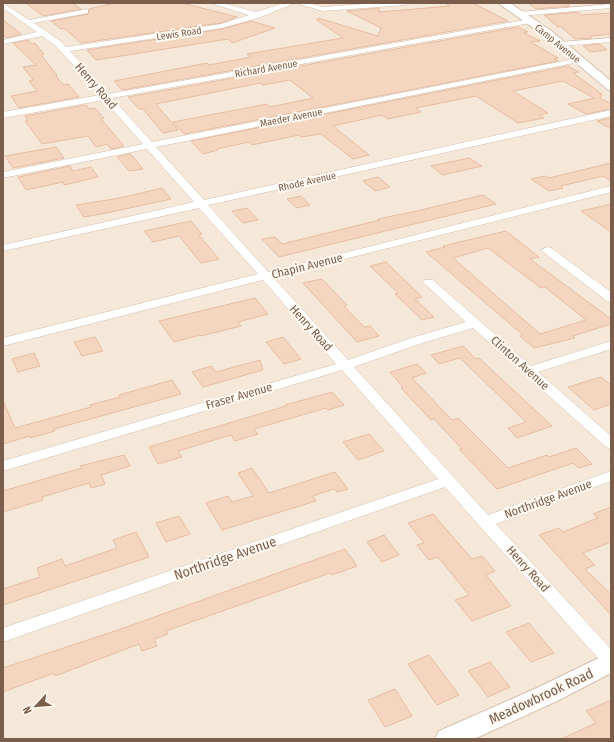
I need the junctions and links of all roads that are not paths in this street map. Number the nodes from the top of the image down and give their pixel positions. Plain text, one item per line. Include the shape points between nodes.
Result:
1 (214, 3) edge
2 (291, 3) edge
3 (299, 3) edge
4 (406, 3) edge
5 (503, 3) edge
6 (3, 5) edge
7 (611, 6) edge
8 (85, 11) dead end
9 (519, 14) junction
10 (258, 15) junction
11 (530, 21) junction
12 (29, 22) junction
13 (44, 33) junction
14 (611, 40) edge
15 (3, 42) edge
16 (561, 44) junction
17 (64, 50) junction
18 (579, 60) junction
19 (607, 79) edge
20 (611, 87) edge
21 (105, 97) junction
22 (611, 113) edge
23 (3, 115) edge
24 (149, 146) junction
25 (3, 174) edge
26 (611, 189) edge
27 (201, 204) junction
28 (3, 248) edge
29 (547, 250) dead end
30 (265, 276) junction
31 (429, 282) dead end
32 (611, 298) edge
33 (475, 323) junction
34 (3, 342) edge
35 (611, 345) edge
36 (344, 365) junction
37 (529, 371) junction
38 (611, 444) edge
39 (3, 466) edge
40 (611, 476) edge
41 (448, 481) junction
42 (485, 522) junction
43 (3, 635) edge
44 (611, 662) edge
45 (448, 739) edge

1 - 10 street
2 - 10 street, Lewis Road
3 - 4 street via 323,10
5 - 9 street, Camp Avenue
6 - 12 street, Henry Road
7 - 9 street
8 - 12 street
9 - 11 street, Camp Avenue
10 - 17 street, Lewis Road via 213,28
11 - 16 street, Camp Avenue
11 - 21 street, Richard Avenue
12 - 13 street, Henry Road
13 - 15 street
13 - 17 street, Henry Road
14 - 16 street
16 - 18 street, Camp Avenue
17 - 21 street, Henry Road
18 - 19 street, Camp Avenue
18 - 24 street, Maeder Avenue
19 - 20 street, Camp Avenue
21 - 23 street, Richard Avenue
21 - 24 street, Henry Road
22 - 27 street, Rhode Avenue
24 - 25 street, Maeder Avenue
24 - 27 street, Henry Road
26 - 30 street, Chapin Avenue
27 - 28 street, Rhode Avenue
27 - 30 street, Henry Road
29 - 32 street
30 - 34 street, Chapin Avenue
30 - 36 street, Henry Road
31 - 33 street, Clinton Avenue
33 - 36 street, Fraser Avenue
33 - 37 street, Clinton Avenue
35 - 37 street
36 - 39 street, Fraser Avenue
36 - 41 street, Henry Road
37 - 38 street, Clinton Avenue
40 - 42 street, Northridge Avenue
41 - 42 street, Henry Road
41 - 43 street, Northridge Avenue
42 - 44 street, Henry Road
44 - 45 street, Meadowbrook Road via 548,694

